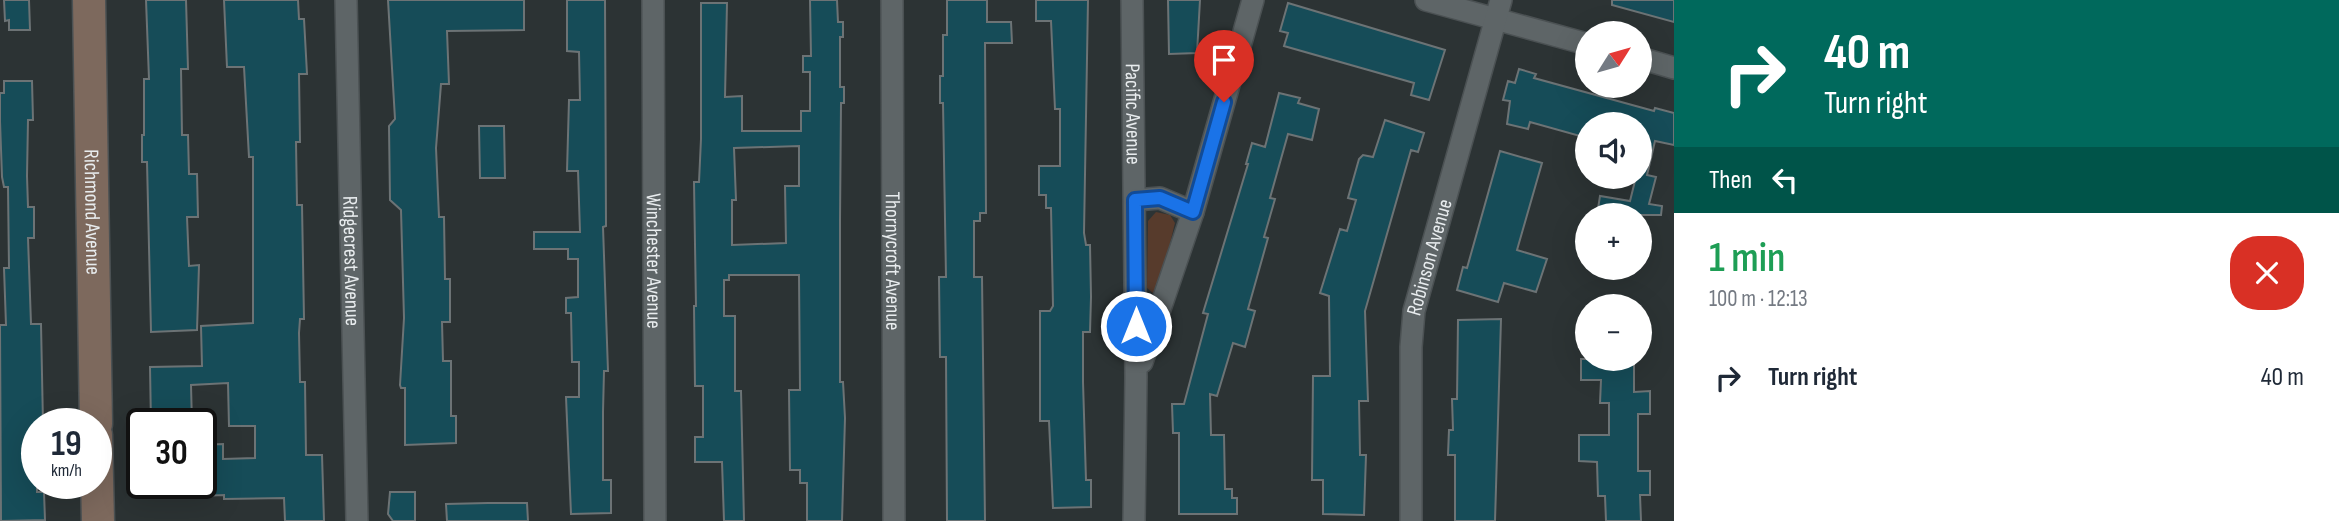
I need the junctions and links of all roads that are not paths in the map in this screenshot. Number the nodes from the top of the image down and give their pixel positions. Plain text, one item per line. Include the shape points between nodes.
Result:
1 (89, 0) edge
2 (346, 0) edge
3 (653, 0) edge
4 (892, 0) edge
5 (1132, 0) edge
6 (1252, 0) edge
7 (1426, 0) edge
8 (1498, 9) edge
9 (1575, 39) edge
10 (1652, 62) edge
11 (1674, 68) edge
12 (1135, 200) junction
13 (1193, 212) junction
14 (1136, 377) junction
15 (96, 408) edge
16 (98, 499) edge
17 (99, 521) edge
18 (357, 521) edge
19 (655, 521) edge
20 (894, 521) edge
21 (1134, 521) edge
22 (1411, 521) edge

1 - 15 main road, Richmond Avenue
2 - 18 street, Ridgecrest Avenue
3 - 19 street, Winchester Avenue
4 - 20 street, Thornycroft Avenue
5 - 12 street, Pacific Avenue
6 - 13 street
7 - 8 street
8 - 9 street
8 - 22 street, Robinson Avenue via 1414,311
10 - 11 street
12 - 13 street via 1160,198
12 - 14 street, Pacific Avenue
13 - 14 street
14 - 21 street, Pacific Avenue
16 - 17 main road

